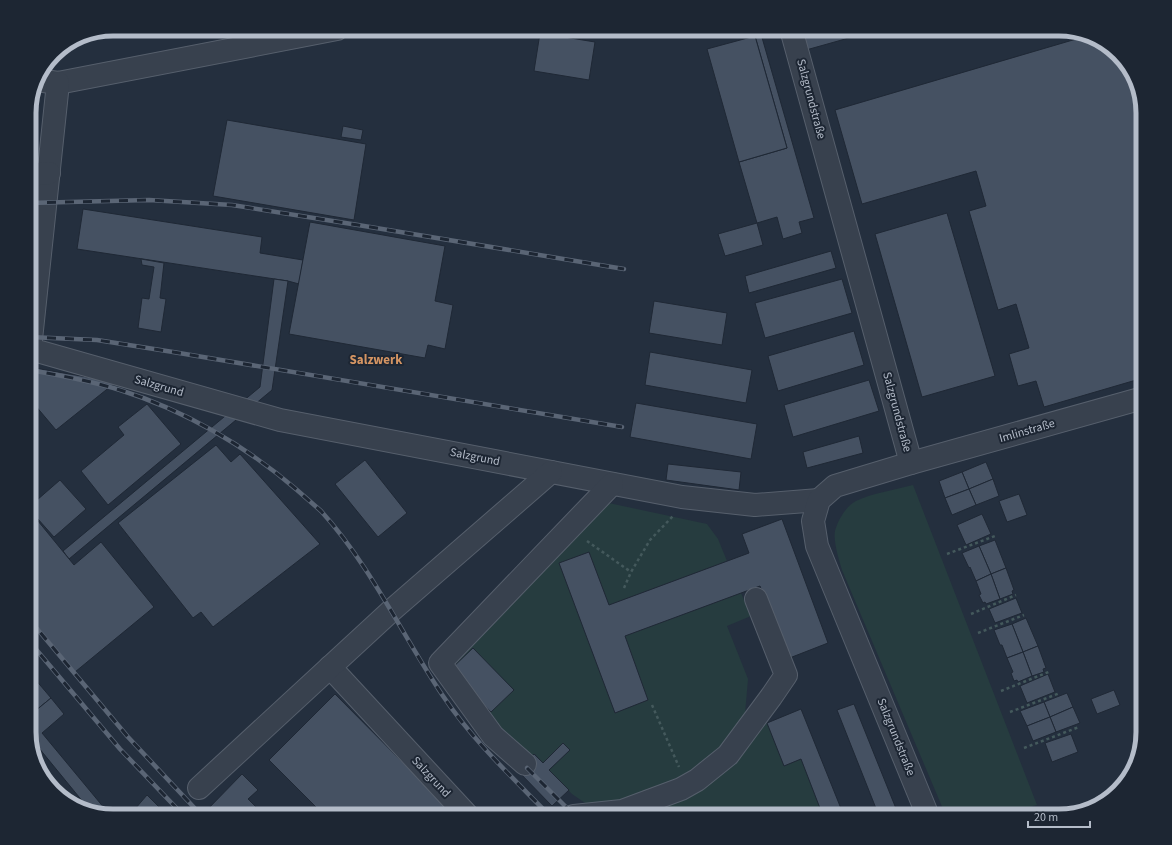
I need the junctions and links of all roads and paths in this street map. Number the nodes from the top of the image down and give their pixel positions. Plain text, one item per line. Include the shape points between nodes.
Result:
1 (301, 36) edge
2 (793, 36) edge
3 (43, 81) edge
4 (58, 83) junction
5 (39, 174) edge
6 (36, 232) edge
7 (36, 351) edge
8 (1136, 400) edge
9 (911, 463) junction
10 (551, 472) junction
11 (612, 484) junction
12 (690, 498) junction
13 (819, 500) junction
14 (570, 528) junction
15 (995, 536) dead end
16 (947, 554) dead end
17 (631, 572) junction
18 (624, 588) dead end
19 (1016, 595) dead end
20 (756, 599) dead end
21 (971, 614) dead end
22 (1024, 615) dead end
23 (978, 633) dead end
24 (330, 667) junction
25 (1050, 671) dead end
26 (1001, 691) dead end
27 (1060, 693) dead end
28 (652, 705) dead end
29 (1010, 712) dead end
30 (1079, 727) dead end
31 (1024, 748) dead end
32 (525, 764) dead end
33 (687, 786) junction
34 (198, 788) dead end
35 (462, 809) edge
36 (627, 809) edge
37 (925, 809) edge

1 - 4 street
2 - 9 street, Salzgrundstraße
3 - 4 street
4 - 5 street, Salzgrund
5 - 6 street, Salzgrund
7 - 10 street, Salzgrund via 280,420
8 - 9 street, Imlinstraße
9 - 13 street, Salzgrundstraße via 835,486
10 - 11 street, Salzgrund
10 - 24 street
11 - 12 street, Salzgrund
11 - 14 street
12 - 13 street, Salzgrund via 755,505
12 - 17 path via 650,540
13 - 37 street, Salzgrundstraße via 813,521 817,546
14 - 17 path
14 - 32 street via 440,663 493,736
15 - 16 path
17 - 18 path
19 - 21 path
20 - 33 street via 786,675 728,755
22 - 23 path
24 - 34 street
24 - 35 street, Salzgrund
25 - 26 path
27 - 29 path
28 - 33 path
30 - 31 path
33 - 36 street

